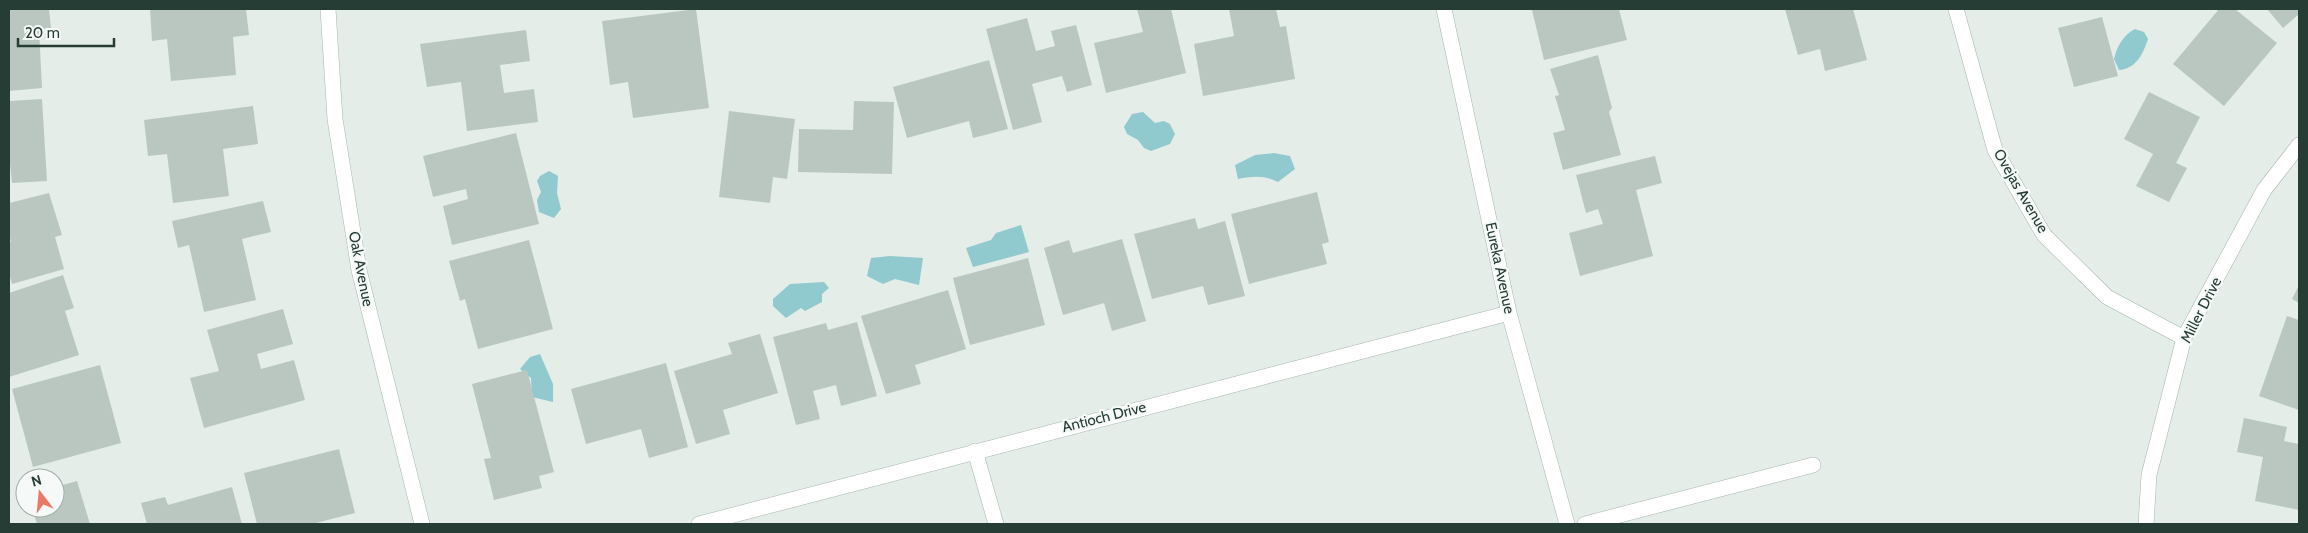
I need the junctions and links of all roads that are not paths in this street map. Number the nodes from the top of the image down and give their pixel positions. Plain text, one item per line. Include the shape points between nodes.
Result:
1 (328, 9) edge
2 (1444, 9) edge
3 (1956, 9) edge
4 (2299, 145) edge
5 (1509, 312) junction
6 (2184, 338) junction
7 (975, 450) junction
8 (1813, 465) dead end
9 (422, 524) edge
10 (699, 524) edge
11 (996, 524) edge
12 (1567, 524) edge
13 (1585, 524) edge
14 (2146, 524) edge

1 - 9 street, Oak Avenue via 335,119 359,270
2 - 5 street, Eureka Avenue
3 - 6 street, Ovejas Avenue via 1995,150 2044,235 2107,297
4 - 6 street, Miller Drive via 2264,190
5 - 7 street, Antioch Drive
5 - 12 street, Eureka Avenue
6 - 14 street, Miller Drive via 2149,475
7 - 10 street, Antioch Drive
7 - 11 street
8 - 13 street

